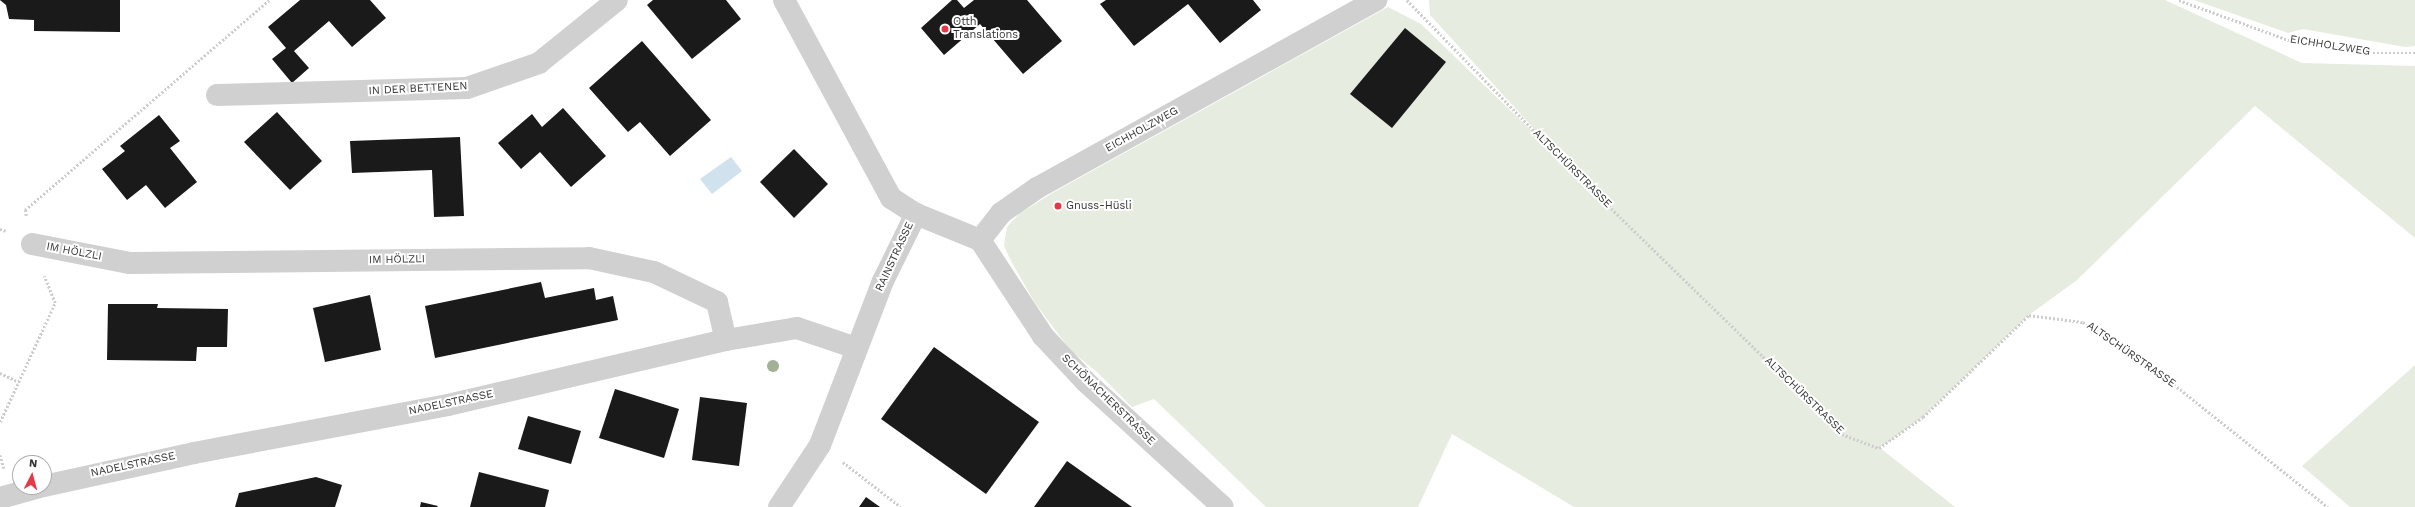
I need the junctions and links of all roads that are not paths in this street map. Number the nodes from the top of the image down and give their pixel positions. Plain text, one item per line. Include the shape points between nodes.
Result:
1 (617, 0) edge
2 (784, 0) edge
3 (1376, 0) edge
4 (217, 95) dead end
5 (916, 214) junction
6 (980, 240) junction
7 (32, 244) road end
8 (726, 340) junction
9 (856, 348) junction
10 (52, 484) edge
11 (12, 495) edge
12 (0, 498) edge
13 (778, 507) edge
14 (1223, 507) edge

1 - 4 street, IN DER BETTENEN via 539,63 467,88
2 - 5 street, RAINSTRASSE via 891,198
3 - 6 street, EICHHOLZWEG via 1037,188 1001,213
5 - 6 street
5 - 9 street, RAINSTRASSE via 883,281
6 - 14 street, SCHÖNACHERSTRASSE via 1043,336 1086,382
7 - 8 street, IM HÖLZLI via 130,263 589,258 654,272 717,302
8 - 9 street, NADELSTRASSE via 797,328
8 - 10 street, NADELSTRASSE via 448,405 194,453
9 - 13 street, RAINSTRASSE via 820,445
11 - 12 street

